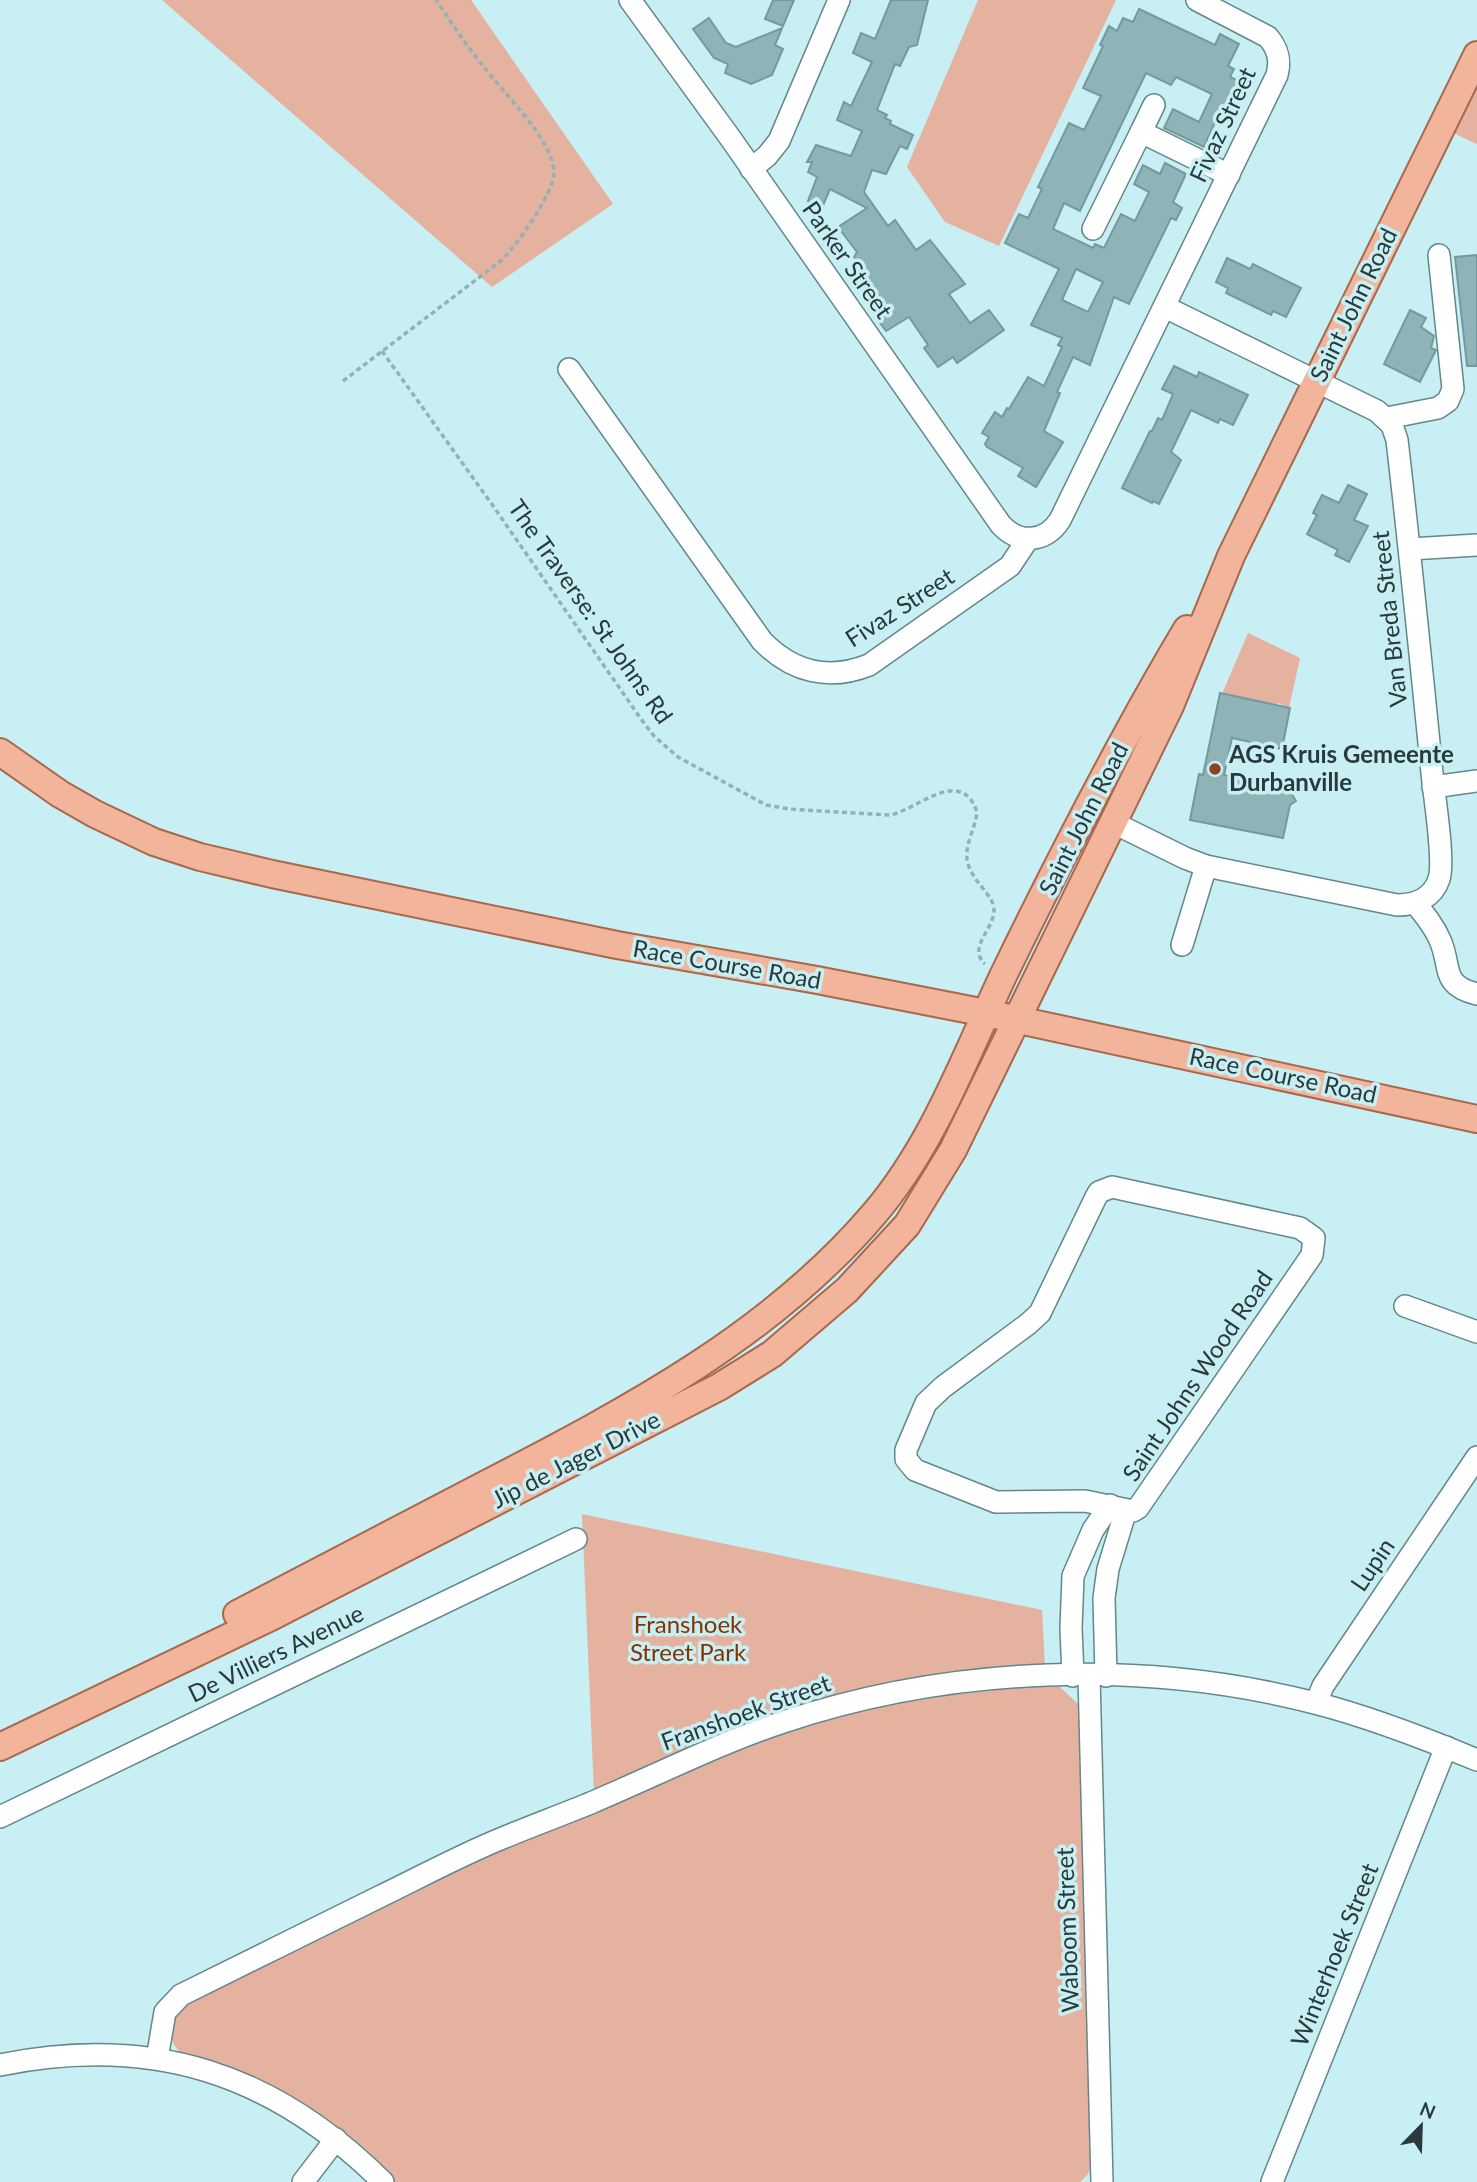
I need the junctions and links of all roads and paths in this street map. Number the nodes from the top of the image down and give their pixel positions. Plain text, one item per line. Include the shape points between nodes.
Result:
1 (436, 0) edge
2 (630, 0) edge
3 (839, 0) edge
4 (1197, 0) edge
5 (1477, 55) edge
6 (1154, 105) dead end
7 (1140, 132) junction
8 (751, 169) junction
9 (1229, 175) junction
10 (1093, 229) dead end
11 (1439, 255) dead end
12 (1165, 307) junction
13 (382, 351) junction
14 (569, 369) dead end
15 (343, 381) dead end
16 (1317, 382) junction
17 (1387, 418) junction
18 (1028, 539) junction
19 (1477, 545) edge
20 (1410, 549) junction
21 (1231, 556) junction
22 (0, 752) edge
23 (1477, 782) edge
24 (1433, 787) junction
25 (1112, 822) junction
26 (1206, 866) junction
27 (1415, 903) junction
28 (1182, 945) dead end
29 (989, 966) dead end
30 (1477, 994) edge
31 (986, 1013) junction
32 (1016, 1019) junction
33 (1477, 1119) edge
34 (1405, 1306) dead end
35 (1477, 1332) edge
36 (1477, 1457) edge
37 (1118, 1508) junction
38 (576, 1539) dead end
39 (1089, 1676) junction
40 (1316, 1703) junction
41 (0, 1739) edge
42 (0, 1747) edge
43 (1446, 1747) junction
44 (1477, 1760) edge
45 (0, 1817) edge
46 (157, 2059) junction
47 (0, 2065) edge
48 (337, 2139) junction
49 (303, 2182) edge
50 (383, 2182) edge
51 (1102, 2182) edge
52 (1272, 2182) edge

1 - 13 path via 541,140 553,166 553,180 509,253
2 - 8 street, Parker Street
3 - 8 street via 779,141
4 - 9 street, Fivaz Street via 1261,31 1273,43 1279,59 1277,75
5 - 16 main road, Saint John Road
6 - 7 street
7 - 9 street
7 - 10 street
8 - 18 street, Parker Street via 1001,525
9 - 12 street, Fivaz Street
11 - 17 street via 1453,390 1438,408
12 - 16 street
12 - 18 street, Fivaz Street via 1060,520 1047,534
13 - 15 path
13 - 29 path, The Traverse: St Johns Rd via 641,719 672,753 776,808 890,815 944,791 957,791 971,800 977,811 967,858 973,878 994,906 978,949 979,957
14 - 18 street, Fivaz Street via 762,640 782,659 807,670 845,673 869,664 1010,566
16 - 17 street
16 - 21 main road, Saint John Road
17 - 20 street, Van Breda Street via 1397,440
19 - 20 street
20 - 24 street, Van Breda Street
21 - 25 main road, Saint John Road via 1170,706
21 - 31 main road, Saint John Road via 1150,693
22 - 31 main road, Race Course Road via 95,814 153,842 200,857 604,943
23 - 24 street
24 - 27 street, Van Breda Street via 1439,876 1427,896
25 - 26 street
25 - 32 main road, Saint John Road
26 - 27 street via 1397,905
26 - 28 street
27 - 30 street via 1439,936 1449,978
31 - 32 main road, Race Course Road
31 - 41 main road, Jip de Jager Drive via 915,1156 875,1213 825,1265 735,1340 590,1429
32 - 33 main road, Race Course Road
32 - 42 main road, Jip de Jager Drive via 953,1150 906,1225 847,1290 772,1354 719,1387 285,1610
34 - 35 street
36 - 40 street, Lupin
37 - 37 street, Saint Johns Wood Road via 1133,1511 1142,1504 1312,1255 1314,1238 1309,1233 1131,1190 1105,1188 1096,1197 1040,1312 933,1395 922,1409 906,1454 911,1467 920,1473 996,1502 1085,1501
37 - 39 street
37 - 39 street via 1093,1530 1073,1576 1071,1628
38 - 45 street, De Villiers Avenue
39 - 40 street, Franshoek Street via 1200,1682
39 - 46 street, Franshoek Street via 974,1682 874,1698 787,1721 694,1756 480,1848 181,1995 164,2012
39 - 51 street, Waboom Street
40 - 43 street, Franshoek Street
43 - 44 street, Franshoek Street
43 - 52 street, Winterhoek Street
46 - 47 street via 88,2055
46 - 48 street via 193,2066 263,2093
48 - 49 street
48 - 50 street

